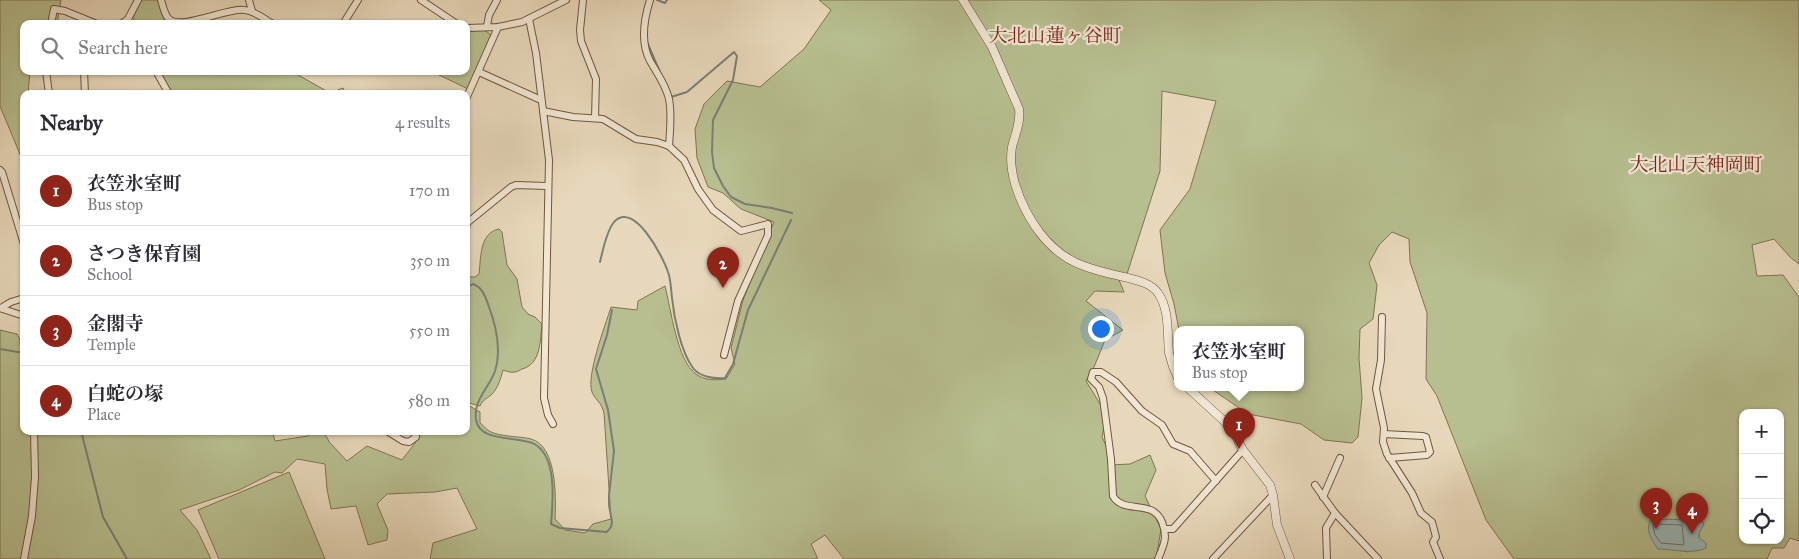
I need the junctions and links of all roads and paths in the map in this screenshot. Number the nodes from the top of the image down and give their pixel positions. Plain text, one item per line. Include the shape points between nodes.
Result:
1 (138, 0) edge
2 (161, 0) edge
3 (249, 0) edge
4 (358, 0) edge
5 (421, 0) edge
6 (497, 0) edge
7 (566, 0) edge
8 (583, 0) edge
9 (650, 0) edge
10 (963, 0) edge
11 (252, 11) junction
12 (529, 19) junction
13 (52, 20) edge
14 (87, 20) edge
15 (131, 20) edge
16 (169, 20) edge
17 (196, 20) edge
18 (267, 20) edge
19 (346, 20) edge
20 (451, 20) edge
21 (486, 26) junction
22 (498, 27) junction
23 (470, 28) edge
24 (479, 72) junction
25 (47, 75) edge
26 (84, 75) edge
27 (158, 75) edge
28 (48, 90) edge
29 (85, 90) edge
30 (167, 90) edge
31 (470, 91) edge
32 (541, 100) junction
33 (543, 111) junction
34 (595, 118) junction
35 (669, 146) junction
36 (0, 170) edge
37 (547, 186) junction
38 (470, 221) edge
39 (20, 231) edge
40 (20, 299) edge
41 (1, 308) edge
42 (20, 315) edge
43 (1382, 317) dead end
44 (724, 355) dead end
45 (1174, 370) edge
46 (1191, 391) edge
47 (553, 424) dead end
48 (1384, 434) junction
49 (34, 435) edge
50 (393, 435) edge
51 (415, 435) edge
52 (1243, 450) junction
53 (1340, 458) dead end
54 (1389, 458) junction
55 (1216, 482) junction
56 (1314, 485) dead end
57 (1274, 495) junction
58 (1323, 497) junction
59 (1335, 513) junction
60 (1165, 529) junction
61 (1287, 558) edge
62 (24, 559) edge
63 (1158, 559) edge
64 (1213, 559) edge
65 (1327, 559) edge
66 (1378, 559) edge
67 (1440, 559) edge

1 - 15 street
2 - 16 street
3 - 11 street
4 - 19 street
5 - 20 street
6 - 21 street
7 - 12 street
8 - 34 street via 581,41 596,79
9 - 35 street via 644,33 649,58 669,100
10 - 45 street via 992,47 1019,110 1011,149 1012,173 1033,222 1051,246 1072,261 1148,285 1157,292 1166,312 1169,353
11 - 17 street via 235,10
11 - 18 street
12 - 22 street
12 - 32 street
13 - 14 street via 54,9
21 - 22 street
21 - 23 street
22 - 24 street
24 - 31 street
24 - 32 street
25 - 28 street
26 - 29 street
27 - 30 street
32 - 33 street
33 - 34 street
33 - 37 street via 549,160
34 - 35 street via 610,122 636,139
35 - 44 street via 684,160 713,210 729,223 741,230 768,224 768,235 738,301
36 - 39 street
37 - 38 street via 511,187
37 - 47 street via 544,398
40 - 41 street
41 - 42 street
43 - 48 street via 1381,360 1376,389
46 - 52 street via 1233,431
48 - 54 street via 1383,442
48 - 54 street via 1426,437 1430,452 1427,455
49 - 62 street via 32,516
50 - 51 street via 409,442
52 - 55 street
52 - 57 street via 1264,476
53 - 58 street
54 - 67 street via 1412,492 1421,513 1432,522 1436,536 1433,542
55 - 60 street via 1173,529
55 - 60 street via 1190,451 1173,444 1162,425 1142,411 1116,382 1101,372 1093,372 1091,379 1103,398 1112,459 1113,496 1116,502 1154,511
56 - 58 street
57 - 61 street via 1277,525
57 - 64 street
58 - 59 street
59 - 65 street via 1326,528
59 - 66 street
60 - 63 street via 1166,539

